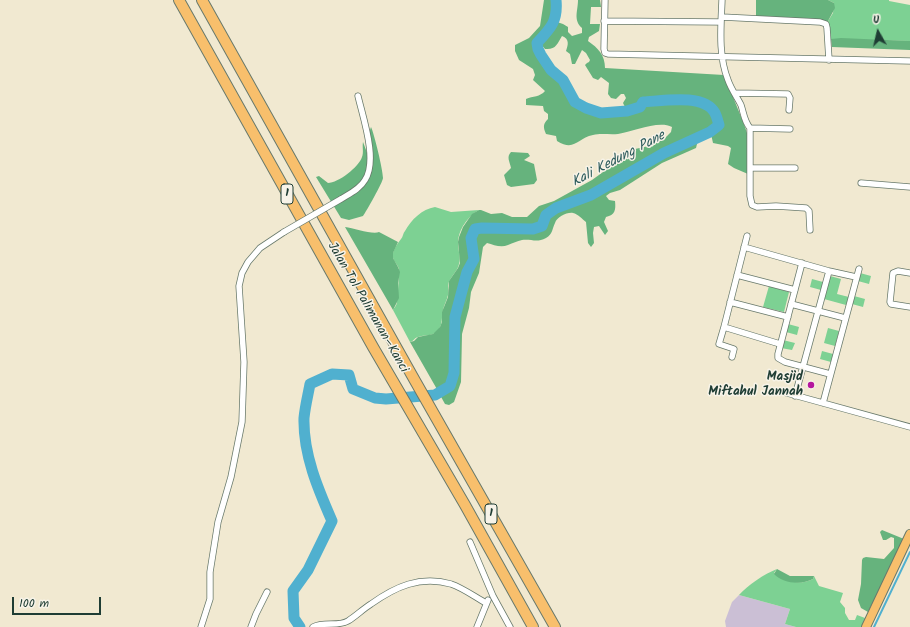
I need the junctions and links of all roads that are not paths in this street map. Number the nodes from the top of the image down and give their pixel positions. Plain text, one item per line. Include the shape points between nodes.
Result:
1 (179, 0) edge
2 (202, 0) edge
3 (605, 0) edge
4 (722, 0) edge
5 (721, 20) junction
6 (604, 21) junction
7 (722, 57) junction
8 (829, 60) junction
9 (910, 61) edge
10 (735, 93) junction
11 (358, 96) dead end
12 (789, 110) dead end
13 (750, 128) junction
14 (790, 128) dead end
15 (750, 168) junction
16 (795, 168) dead end
17 (861, 183) dead end
18 (910, 187) edge
19 (810, 230) dead end
20 (747, 236) dead end
21 (744, 247) junction
22 (802, 263) junction
23 (859, 269) dead end
24 (829, 270) junction
25 (910, 273) edge
26 (737, 275) junction
27 (856, 277) junction
28 (795, 290) junction
29 (730, 302) junction
30 (791, 304) junction
31 (910, 307) edge
32 (818, 311) junction
33 (788, 317) junction
34 (845, 318) junction
35 (724, 327) junction
36 (780, 344) junction
37 (732, 357) dead end
38 (803, 368) junction
39 (830, 374) junction
40 (783, 392) dead end
41 (795, 396) junction
42 (823, 403) junction
43 (910, 427) edge
44 (910, 534) edge
45 (470, 542) dead end
46 (267, 592) dead end
47 (493, 596) junction
48 (486, 602) junction
49 (201, 627) edge
50 (251, 627) edge
51 (313, 627) edge
52 (477, 627) edge
53 (510, 627) edge
54 (533, 627) edge
55 (555, 627) edge
56 (866, 627) edge

1 - 54 highway, Jalan Tol Palimanan–Kanci / 1
2 - 55 highway, Jalan Tol Palimanan–Kanci / 1
3 - 6 street
4 - 5 street
5 - 6 street
5 - 7 street
5 - 8 street via 826,24
6 - 7 street via 604,49 608,54
7 - 8 street
7 - 10 street via 728,82
8 - 9 street
10 - 12 street via 788,94
10 - 13 street
11 - 49 street, bridge via 370,158 365,182 260,248 242,273 239,286 244,362 242,422 231,477 218,522 210,572 210,599
13 - 14 street
13 - 15 street
15 - 16 street
15 - 19 street via 752,205 806,208 809,211
17 - 18 street
20 - 21 street
21 - 22 street
21 - 26 street
22 - 24 street
22 - 28 street
23 - 27 street
24 - 27 street
24 - 32 street
25 - 31 street via 893,273 890,302
26 - 28 street
26 - 29 street
27 - 34 street
28 - 30 street
29 - 33 street
29 - 35 street
30 - 32 street
30 - 33 street
32 - 34 street
32 - 38 street
33 - 36 street
34 - 39 street
35 - 36 street
35 - 37 street via 719,344 734,349
36 - 38 street via 778,358
38 - 39 street
38 - 41 street
39 - 42 street
40 - 41 street
41 - 42 street
42 - 43 street
44 - 56 main road
45 - 47 street
46 - 50 street
47 - 48 street
47 - 53 street
48 - 51 street via 452,585 426,581 395,589 347,622 319,624
48 - 52 street

